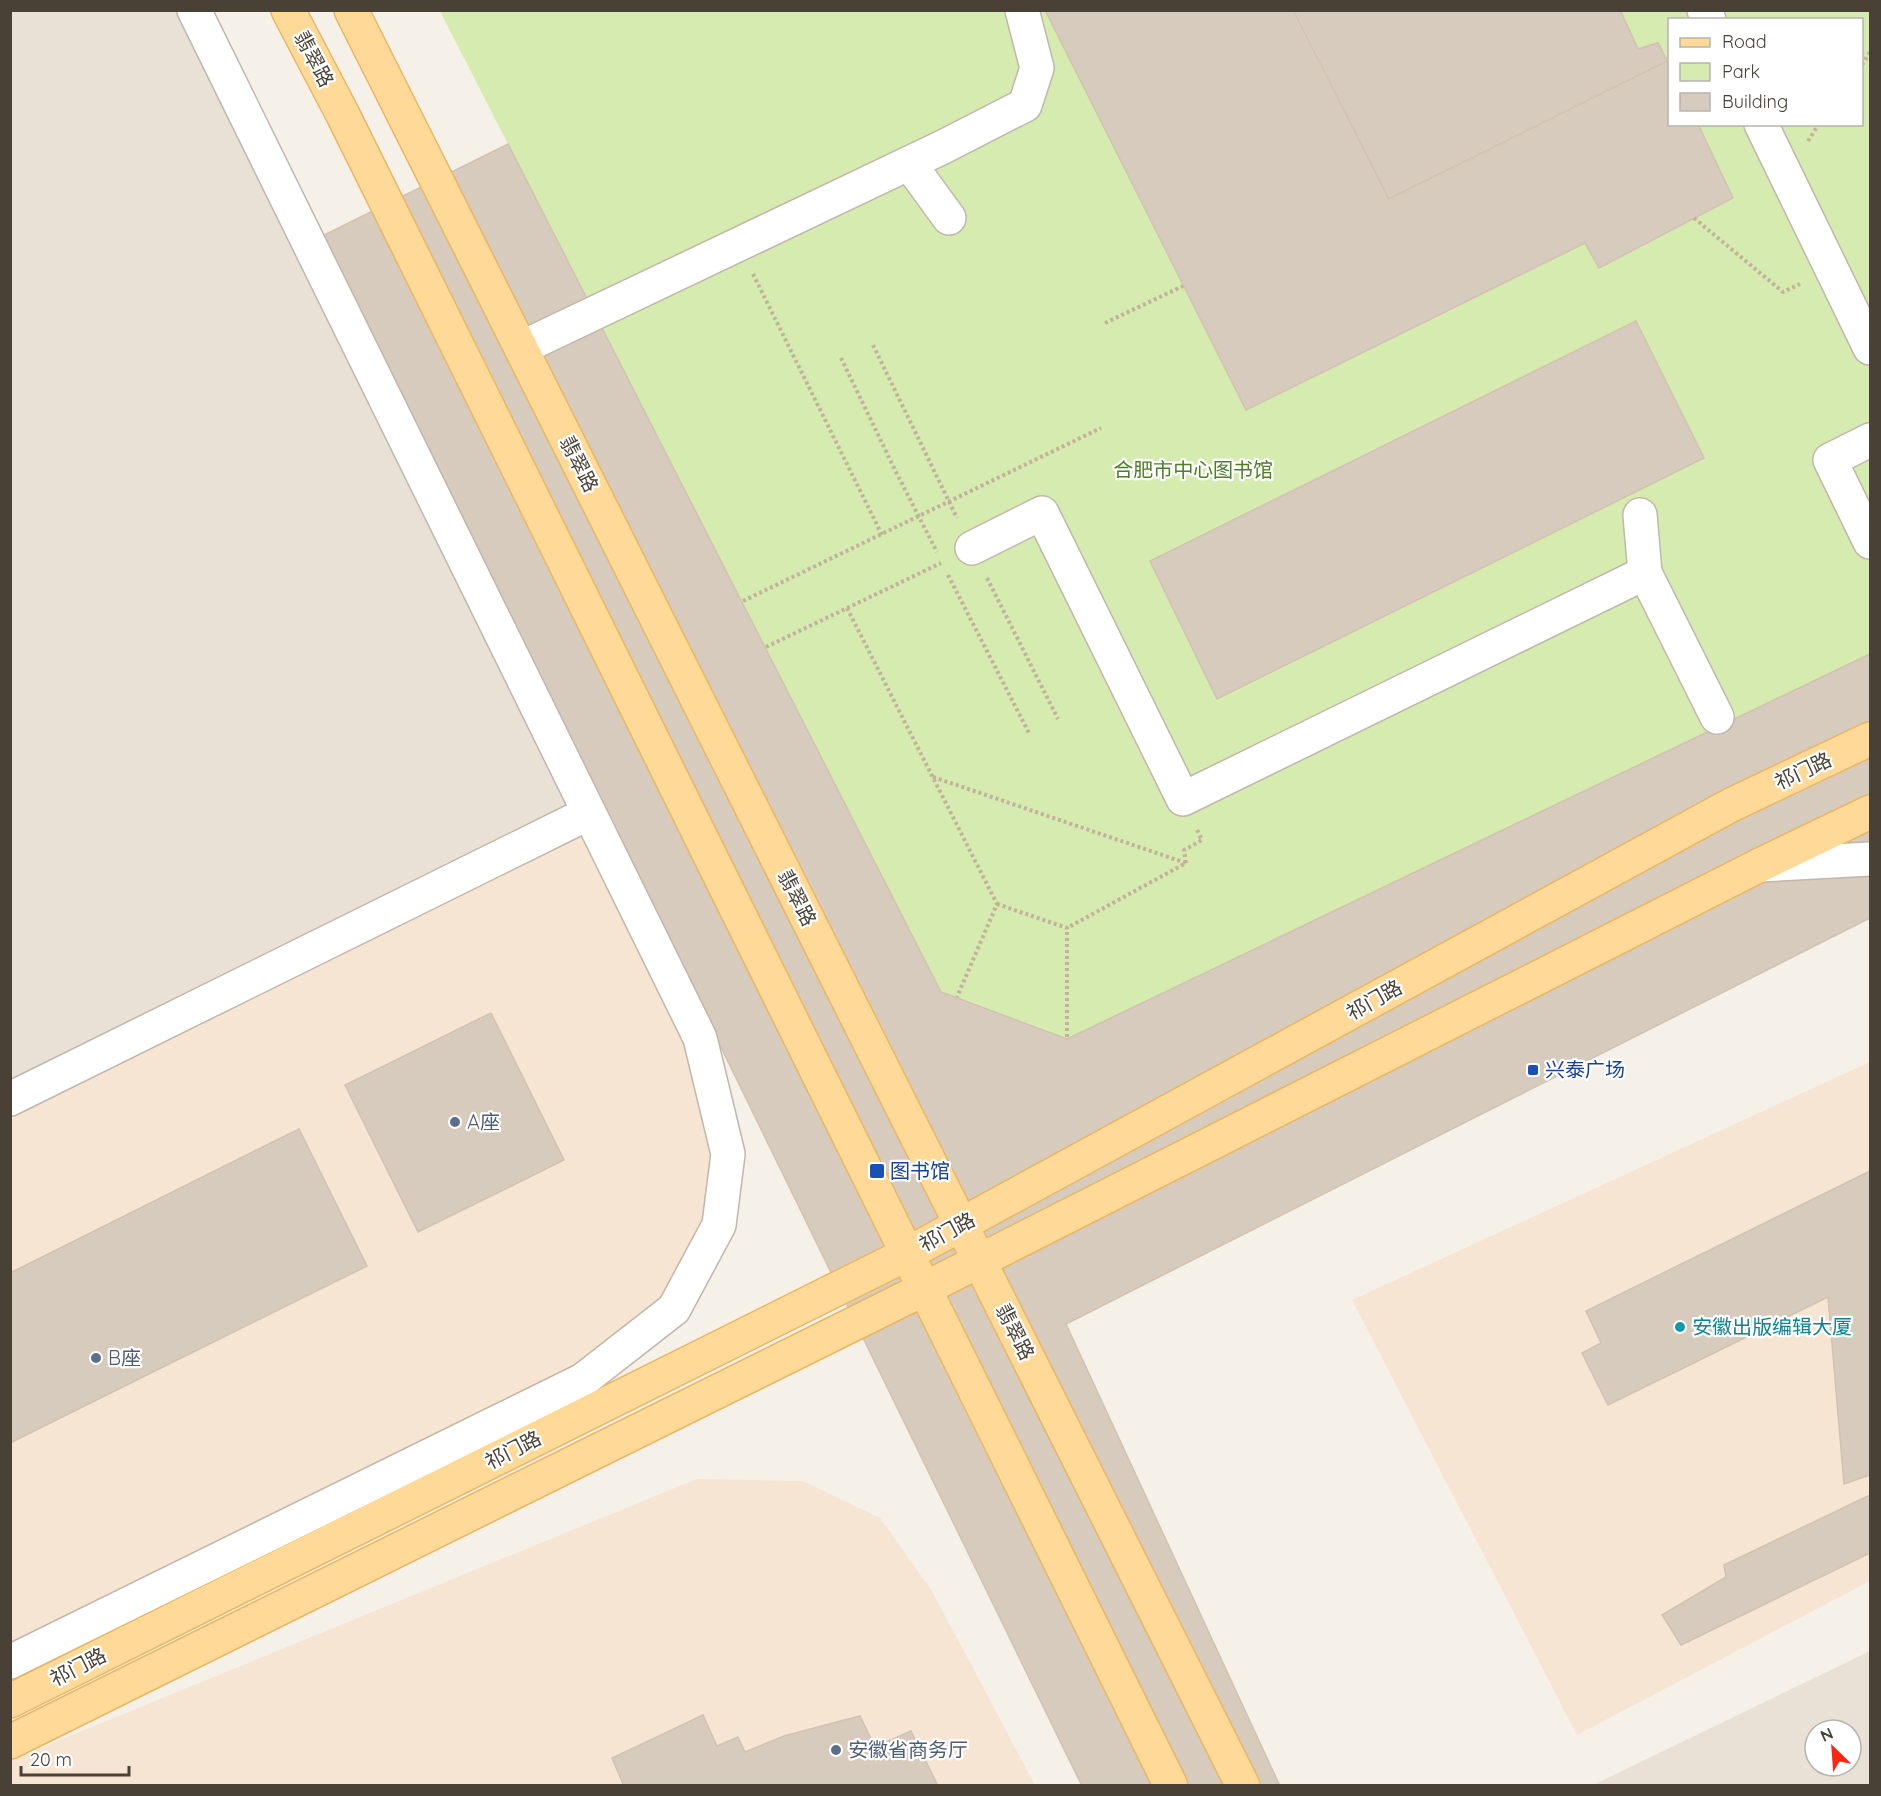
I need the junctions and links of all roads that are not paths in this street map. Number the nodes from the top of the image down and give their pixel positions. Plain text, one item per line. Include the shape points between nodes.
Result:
1 (194, 10) edge
2 (288, 10) edge
3 (351, 10) edge
4 (1022, 10) edge
5 (1762, 126) edge
6 (909, 163) junction
7 (949, 218) dead end
8 (520, 348) junction
9 (1870, 348) edge
10 (1870, 440) edge
11 (1640, 515) dead end
12 (1870, 542) edge
13 (972, 548) dead end
14 (1645, 573) junction
15 (1717, 717) dead end
16 (1870, 739) edge
17 (589, 813) junction
18 (1870, 813) edge
19 (1870, 859) edge
20 (1760, 865) junction
21 (10, 1099) edge
22 (962, 1225) junction
23 (907, 1254) junction
24 (980, 1261) junction
25 (924, 1289) junction
26 (10, 1662) edge
27 (10, 1701) edge
28 (10, 1742) edge
29 (1171, 1785) edge
30 (1243, 1785) edge

1 - 17 street
2 - 23 main road, 翡翠路
3 - 8 main road, 翡翠路
4 - 6 street via 1037,68 1025,105
5 - 9 street
6 - 7 street
6 - 8 street
8 - 22 main road, 翡翠路
10 - 12 street via 1830,460
11 - 14 street
13 - 14 street via 1042,513 1183,799
14 - 15 street
16 - 22 main road, 祁门路 via 1731,805
17 - 21 street
17 - 26 street via 700,1038 728,1154 719,1225 674,1309 583,1380
18 - 20 main road, 祁门路
19 - 20 street
20 - 24 main road, 祁门路
22 - 23 main road, 祁门路
22 - 24 main road, 翡翠路
23 - 25 main road, 翡翠路
23 - 27 main road, 祁门路
24 - 25 main road, 祁门路
24 - 30 main road, 翡翠路
25 - 28 main road, 祁门路
25 - 29 main road, 翡翠路

